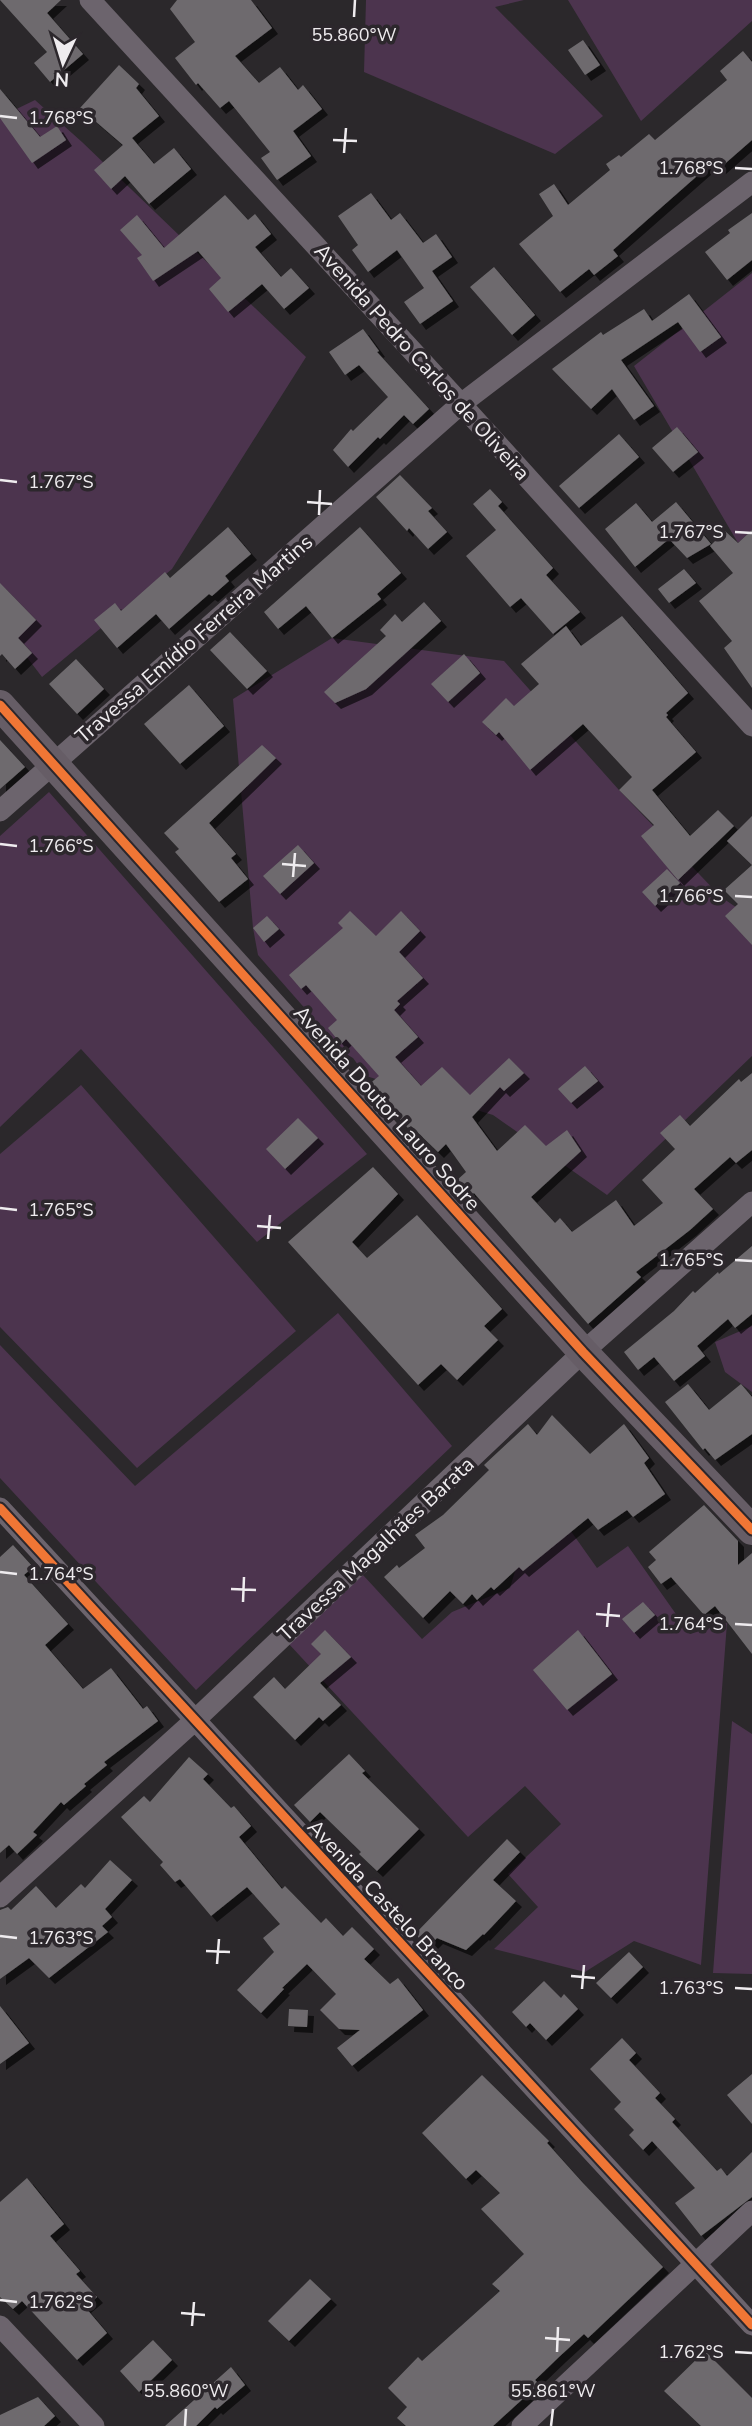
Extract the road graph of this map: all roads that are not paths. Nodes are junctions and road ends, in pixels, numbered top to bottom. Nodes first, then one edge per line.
1 (90, 0) edge
2 (752, 182) edge
3 (461, 404) junction
4 (0, 705) edge
5 (752, 726) edge
6 (52, 763) junction
7 (0, 811) edge
8 (752, 1202) edge
9 (583, 1352) junction
10 (0, 1508) edge
11 (752, 1530) edge
12 (194, 1721) junction
13 (0, 1897) edge
14 (752, 2211) edge
15 (695, 2264) junction
16 (752, 2325) edge
17 (0, 2326) edge
18 (94, 2426) edge
19 (523, 2426) edge

1 - 3 street, Avenida Pedro Carlos de Oliveira
2 - 3 street, Travessa Emídio Ferreira Martins
3 - 5 street, Avenida Pedro Carlos de Oliveira
3 - 6 street, Travessa Emídio Ferreira Martins
4 - 6 street, Avenida Doutor Lauro Sodre
6 - 7 street, Travessa Emídio Ferreira Martins
6 - 9 street, Avenida Doutor Lauro Sodre
8 - 9 street, Travessa Magalhães Barata
9 - 11 street, Avenida Doutor Lauro Sodre
9 - 12 street, Travessa Magalhães Barata
10 - 12 street, Avenida Castelo Branco
12 - 13 street, Travessa Magalhães Barata
12 - 15 street, Avenida Castelo Branco
14 - 15 street
15 - 16 street, Avenida Castelo Branco
15 - 19 street
17 - 18 street

